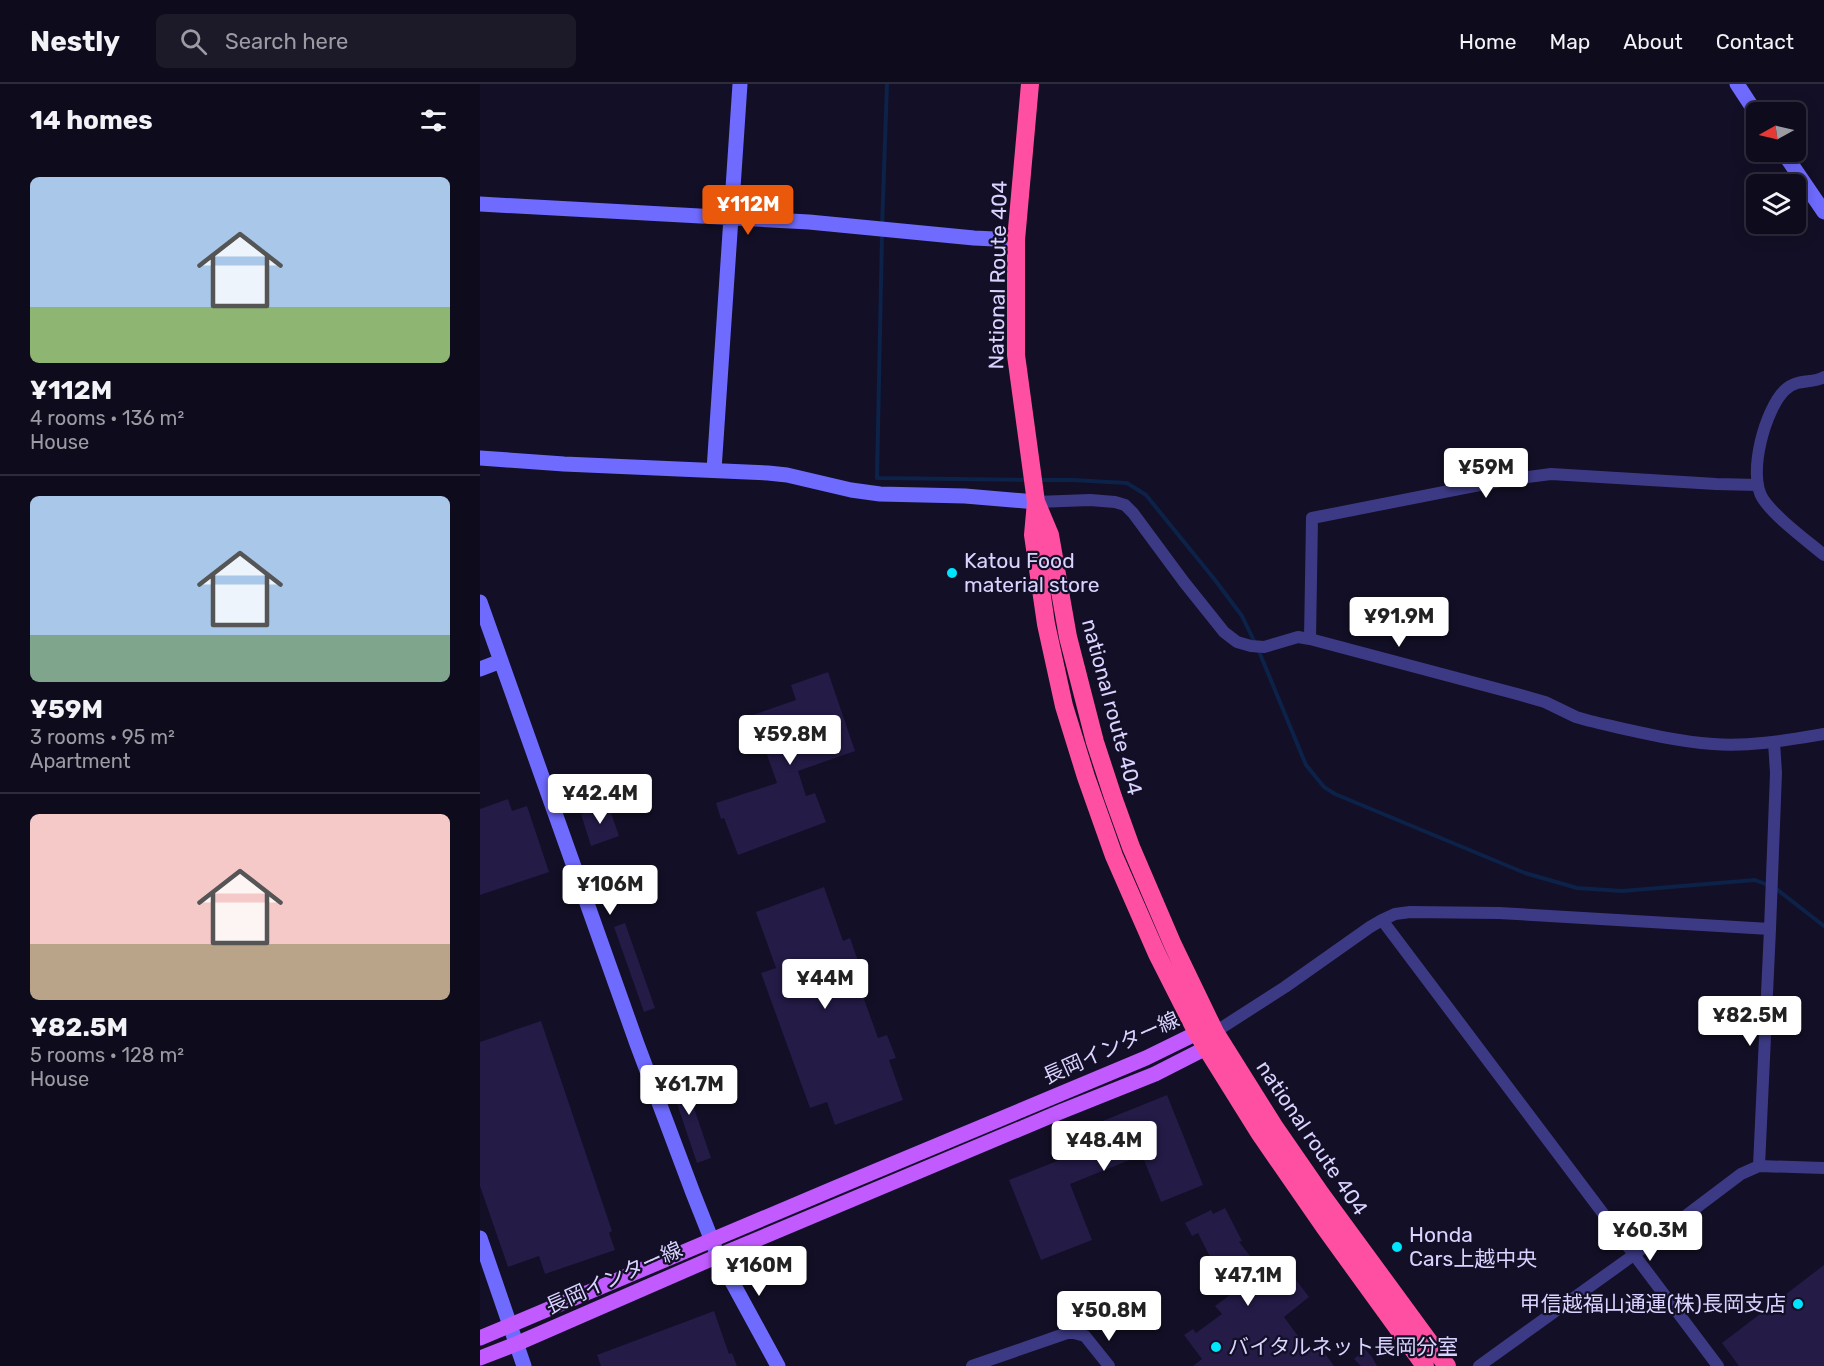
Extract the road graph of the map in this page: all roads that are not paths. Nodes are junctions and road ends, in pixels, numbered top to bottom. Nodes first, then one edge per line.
1 (740, 84) edge
2 (1030, 84) edge
3 (1737, 84) edge
4 (1749, 102) edge
5 (1790, 162) edge
6 (480, 204) edge
7 (1824, 212) edge
8 (730, 219) junction
9 (1016, 240) junction
10 (1824, 376) edge
11 (480, 458) edge
12 (714, 470) junction
13 (1758, 485) junction
14 (1036, 502) junction
15 (1824, 555) edge
16 (480, 602) edge
17 (1310, 639) junction
18 (501, 661) junction
19 (480, 669) edge
20 (1824, 734) edge
21 (1774, 742) junction
22 (1382, 920) junction
23 (1770, 929) junction
24 (1206, 1038) junction
25 (1759, 1166) junction
26 (1824, 1168) edge
27 (480, 1238) edge
28 (712, 1240) junction
29 (1635, 1254) junction
30 (718, 1256) junction
31 (510, 1326) junction
32 (480, 1338) edge
33 (516, 1344) junction
34 (480, 1358) edge
35 (524, 1366) edge
36 (778, 1366) edge
37 (972, 1366) edge
38 (1109, 1366) edge
39 (1425, 1366) edge
40 (1447, 1366) edge
41 (1479, 1366) edge
42 (1718, 1366) edge

1 - 8 street
2 - 9 highway, National Route 404
3 - 4 street
5 - 7 street
6 - 8 street
8 - 9 street
8 - 12 street
9 - 14 highway, National Route 404
10 - 13 street
11 - 12 street
12 - 14 street
13 - 15 street
13 - 17 street
14 - 17 street
14 - 24 highway, national route 404
16 - 18 street
17 - 21 street
18 - 19 street
18 - 28 street
20 - 21 street
21 - 23 street
22 - 23 street
22 - 24 street
22 - 29 street
23 - 25 street
24 - 28 main road, 長岡インター線
24 - 30 main road, 長岡インター線
24 - 39 highway, national route 404
24 - 40 highway, national route 404
25 - 26 street
25 - 29 street
27 - 31 street
28 - 30 street
28 - 31 main road, 長岡インター線
29 - 41 street
29 - 42 street
30 - 33 main road, 長岡インター線
30 - 36 street
31 - 32 main road, 長岡インター線
31 - 33 street
33 - 34 main road, 長岡インター線
33 - 35 street
37 - 38 street

